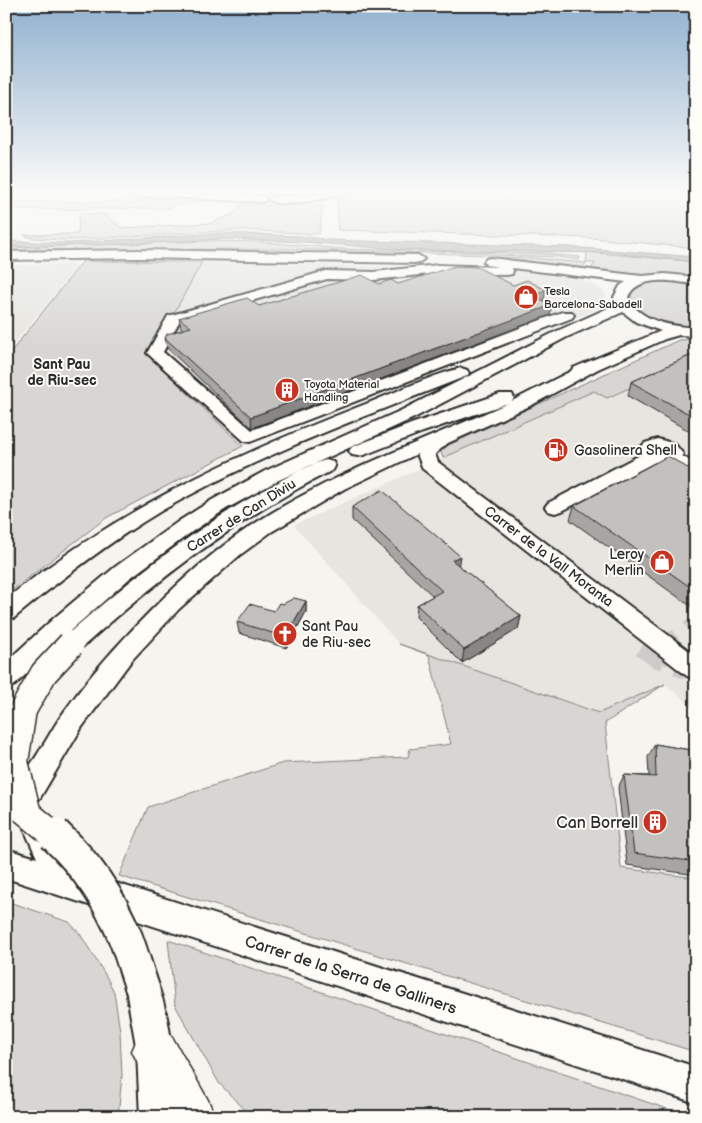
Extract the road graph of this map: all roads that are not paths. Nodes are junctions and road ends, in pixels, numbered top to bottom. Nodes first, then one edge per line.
1 (6, 256) edge
2 (329, 258) junction
3 (285, 261) junction
4 (511, 268) junction
5 (296, 271) dead end
6 (573, 271) junction
7 (322, 276) junction
8 (552, 278) dead end
9 (644, 280) junction
10 (696, 281) edge
11 (623, 299) junction
12 (567, 315) dead end
13 (687, 331) edge
14 (563, 333) junction
15 (591, 367) junction
16 (385, 385) junction
17 (402, 397) junction
18 (442, 439) junction
19 (696, 472) edge
20 (555, 507) dead end
21 (492, 513) junction
22 (6, 612) edge
23 (61, 639) junction
24 (644, 644) tunnel mouth
25 (694, 664) edge
26 (6, 678) edge
27 (17, 801) edge
28 (6, 863) edge
29 (65, 882) junction
30 (155, 1051) junction
31 (696, 1085) edge
32 (159, 1117) edge
33 (191, 1117) edge

1 - 3 street
2 - 3 street
2 - 4 street
2 - 7 street
3 - 5 street
3 - 7 street
4 - 6 street
4 - 7 street
4 - 8 street
6 - 9 street
6 - 11 street
7 - 16 street
9 - 10 street
9 - 11 street, Carrer de Can Diviu
11 - 13 street
11 - 14 street, Carrer de Can Diviu
12 - 16 street
13 - 15 street, Carrer de Can Diviu
14 - 17 street, Carrer de Can Diviu
14 - 23 street, Carrer de Can Diviu
15 - 18 street, Carrer de Can Diviu
15 - 23 street, Carrer de Can Diviu
16 - 17 street
17 - 22 street, Carrer de Can Diviu
18 - 21 street, Carrer de la Vall Moranta
18 - 27 street, Carrer de Can Diviu
19 - 20 street
21 - 24 street
21 - 25 street, Carrer de la Vall Moranta
23 - 26 street, Carrer de Can Diviu
23 - 27 street, Carrer de Can Diviu, bridge
27 - 29 street, Carrer de Can Diviu
27 - 30 street, bridge
28 - 29 street, Carrer de la Serra de Galliners
29 - 31 street, Carrer de la Serra de Galliners
30 - 32 street
30 - 33 highway

